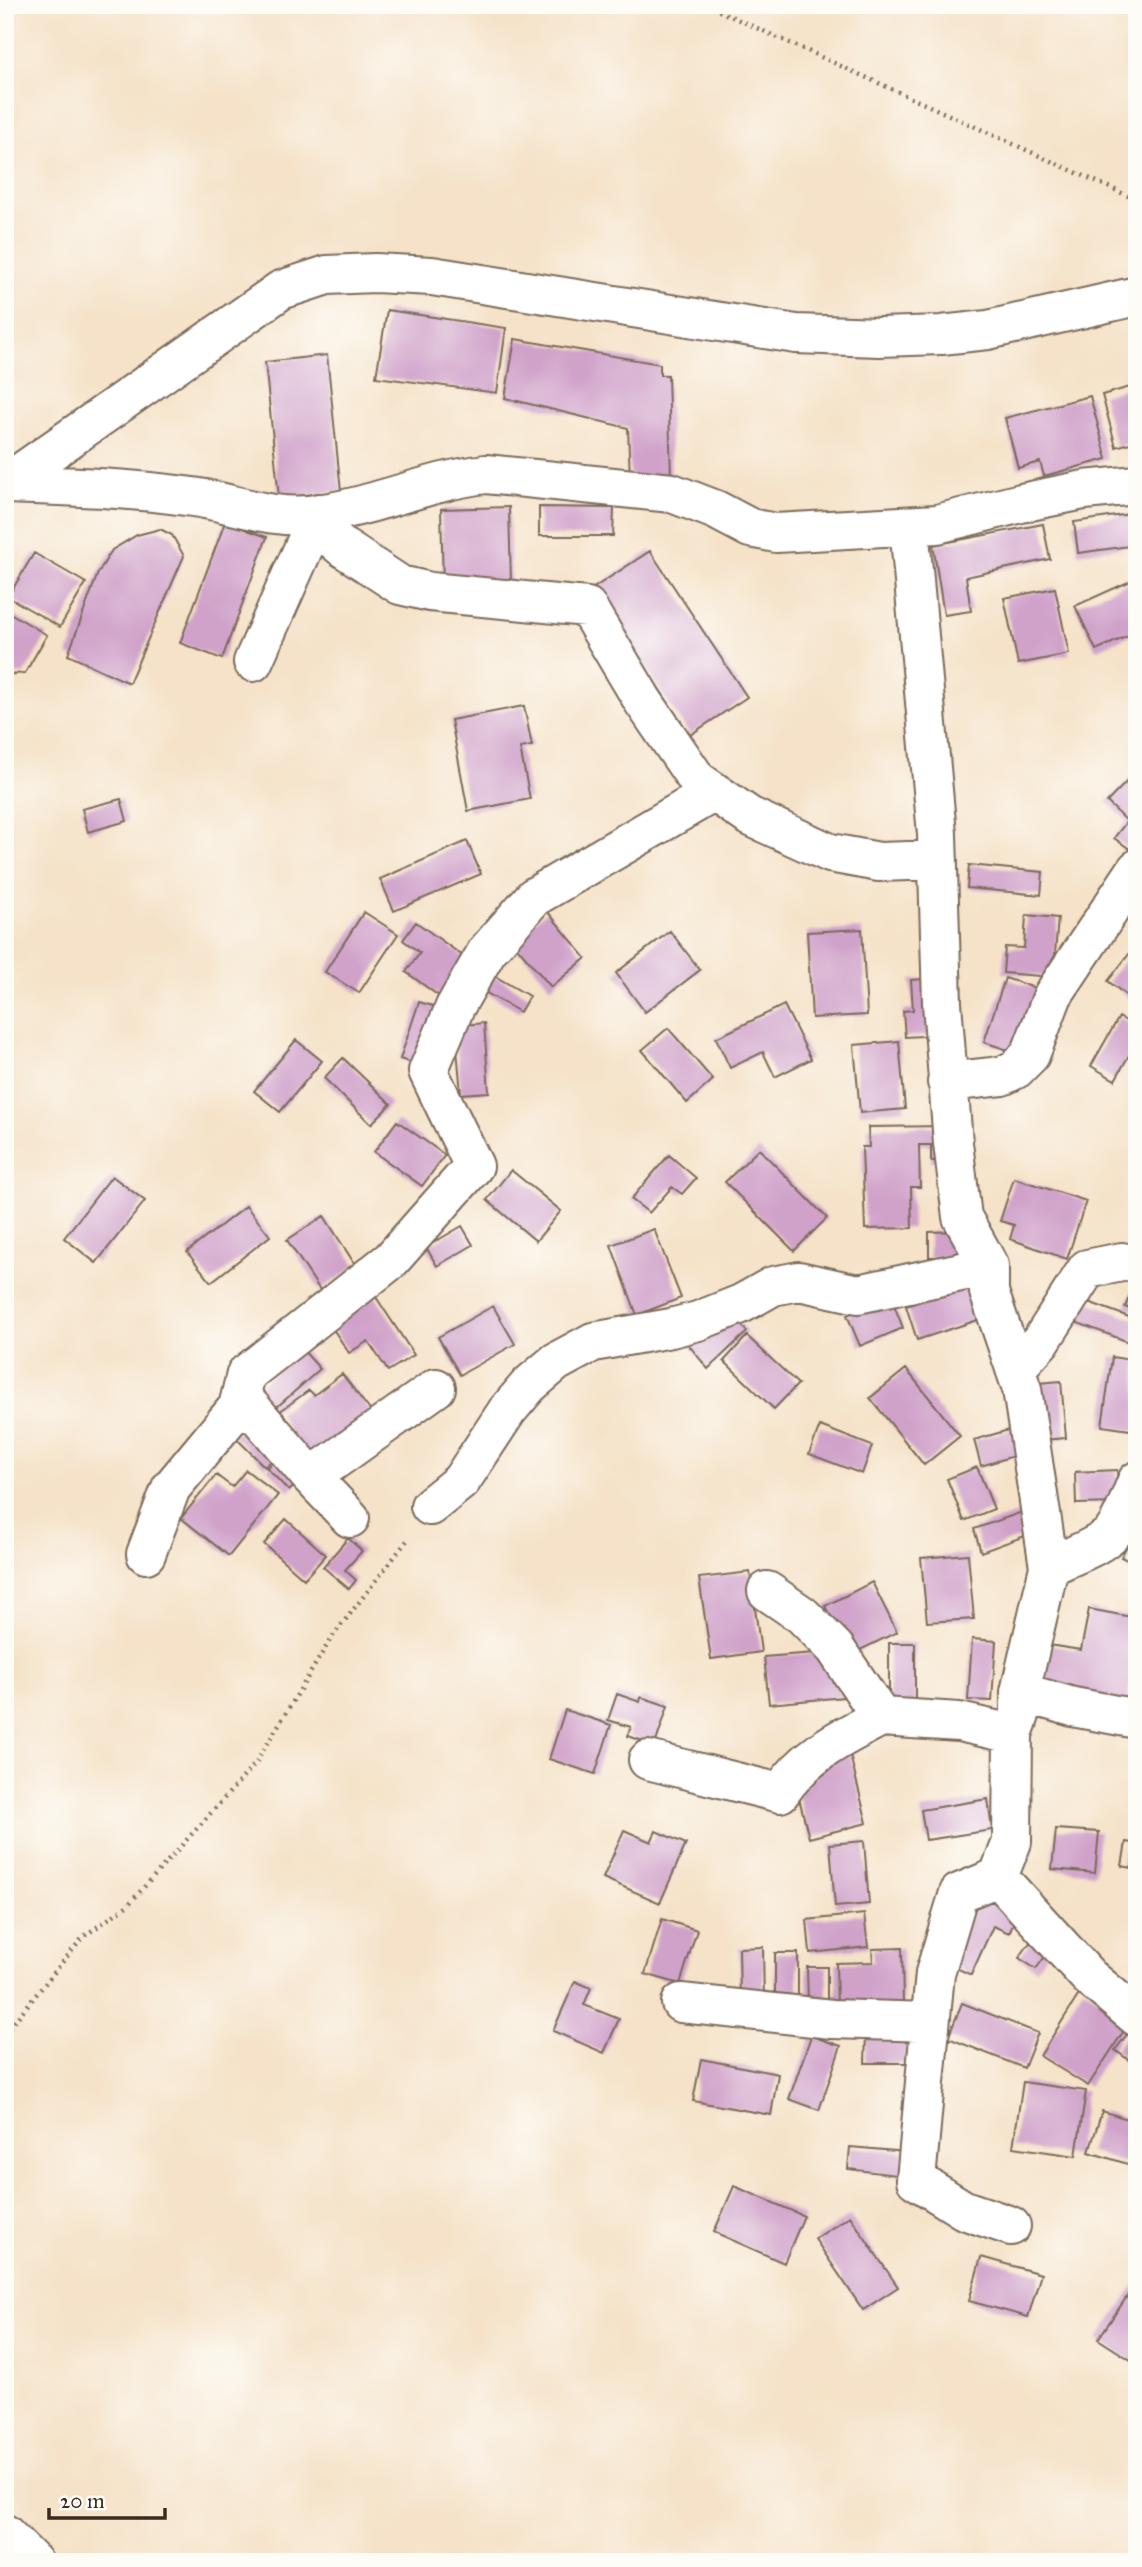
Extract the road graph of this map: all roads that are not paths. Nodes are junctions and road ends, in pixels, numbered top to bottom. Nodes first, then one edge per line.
1 (1137, 296) edge
2 (5, 484) edge
3 (1137, 485) edge
4 (319, 513) junction
5 (909, 526) junction
6 (253, 662) dead end
7 (714, 792) junction
8 (938, 860) junction
9 (1137, 869) edge
10 (947, 1082) junction
11 (1122, 1262) dead end
12 (989, 1266) junction
13 (1015, 1369) junction
14 (436, 1388) dead end
15 (241, 1396) junction
16 (311, 1477) junction
17 (1137, 1481) edge
18 (430, 1506) road end
19 (350, 1518) dead end
20 (146, 1554) dead end
21 (1049, 1567) junction
22 (767, 1591) dead end
23 (1020, 1692) junction
24 (881, 1717) junction
25 (1137, 1719) edge
26 (1013, 1734) junction
27 (648, 1760) dead end
28 (998, 1877) junction
29 (681, 2003) dead end
30 (1137, 2017) edge
31 (929, 2022) junction
32 (1011, 2226) dead end
33 (5, 2534) edge
34 (33, 2562) edge

1 - 2 street
2 - 4 street
3 - 5 street
4 - 5 street
4 - 6 street
4 - 7 street
5 - 8 street
7 - 8 street
7 - 15 street
8 - 10 street
9 - 10 street
10 - 12 street
11 - 13 street
12 - 13 street
12 - 18 street
13 - 21 street
14 - 16 street
15 - 16 street
15 - 20 street
16 - 19 street
17 - 21 street
21 - 23 street
22 - 24 street
23 - 25 street
23 - 26 street
24 - 26 street
24 - 27 street
26 - 28 street
28 - 30 street
28 - 31 street
29 - 31 street
31 - 32 street
33 - 34 street

